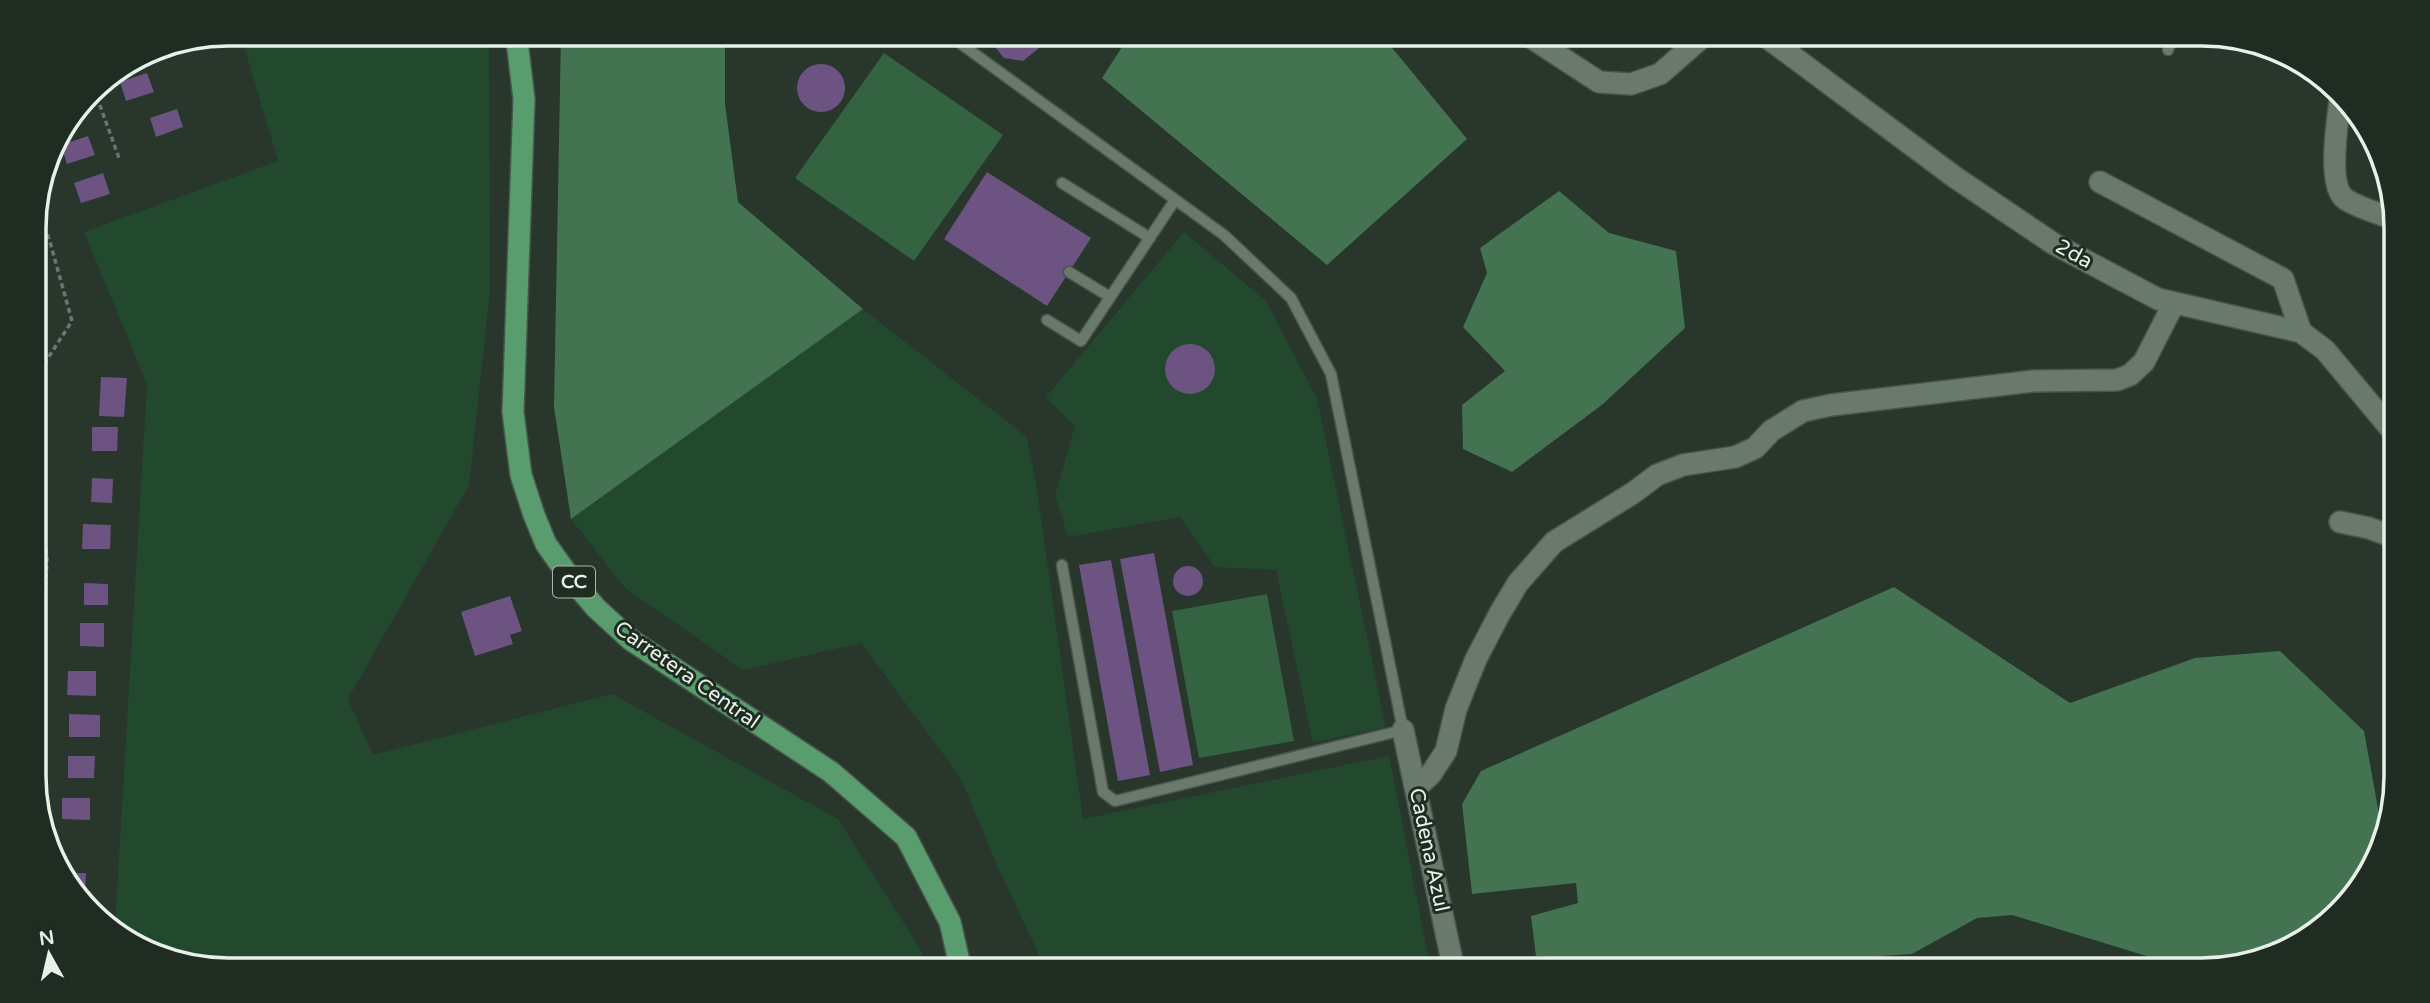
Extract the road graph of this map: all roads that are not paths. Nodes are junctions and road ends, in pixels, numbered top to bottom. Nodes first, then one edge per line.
1 (518, 46) edge
2 (964, 46) edge
3 (1544, 46) edge
4 (1692, 46) edge
5 (1778, 46) edge
6 (2169, 46) edge
7 (2168, 50) dead end
8 (2340, 109) edge
9 (1062, 183) dead end
10 (2100, 183) dead end
11 (1175, 200) junction
12 (2383, 215) edge
13 (1150, 238) junction
14 (1069, 272) dead end
15 (1110, 297) junction
16 (2174, 303) junction
17 (1048, 320) dead end
18 (2301, 332) junction
19 (2384, 421) edge
20 (2340, 522) dead end
21 (2384, 534) edge
22 (1062, 565) dead end
23 (1403, 730) junction
24 (1416, 788) junction
25 (1451, 957) edge
26 (958, 958) edge

1 - 26 main road, Carretera Central / CC
2 - 11 lane
3 - 4 street
5 - 16 street, 2da
6 - 7 lane
8 - 12 street
9 - 13 lane
10 - 18 street
11 - 13 lane
11 - 23 lane
13 - 15 lane
14 - 15 lane
15 - 17 lane
16 - 18 street, 2da
16 - 24 street
18 - 19 street, 2da
20 - 21 street
22 - 23 lane
23 - 24 street, Cadena Azul
24 - 25 street, Cadena Azul

